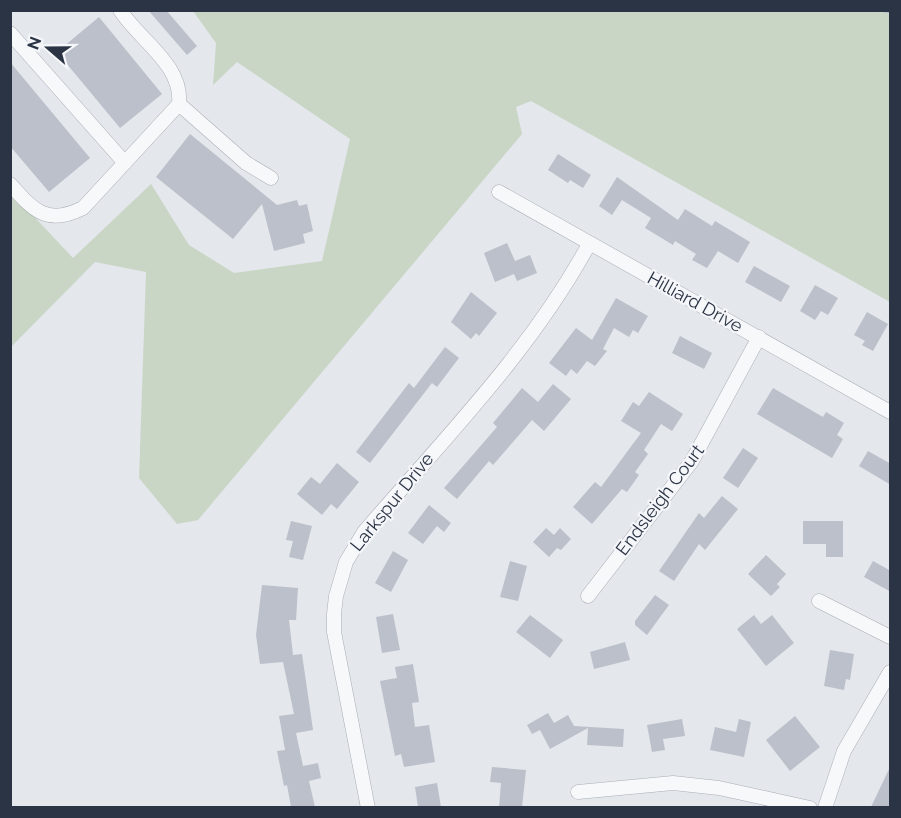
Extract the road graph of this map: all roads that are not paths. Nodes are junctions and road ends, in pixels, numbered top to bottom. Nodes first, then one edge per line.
1 (120, 10) edge
2 (10, 33) edge
3 (179, 104) junction
4 (125, 163) junction
5 (271, 178) dead end
6 (10, 184) edge
7 (499, 192) dead end
8 (589, 244) junction
9 (759, 337) junction
10 (891, 412) edge
11 (588, 596) dead end
12 (819, 602) dead end
13 (891, 638) edge
14 (891, 672) edge
15 (578, 792) dead end
16 (368, 807) edge
17 (810, 807) edge
18 (825, 807) edge

1 - 3 street
2 - 4 street
3 - 4 street
3 - 5 street
4 - 6 street
7 - 8 street, Hilliard Drive
8 - 9 street, Hilliard Drive
8 - 16 street, Larkspur Drive
9 - 10 street, Hilliard Drive
9 - 11 street, Endsleigh Court
12 - 13 street
14 - 18 street
15 - 17 street

